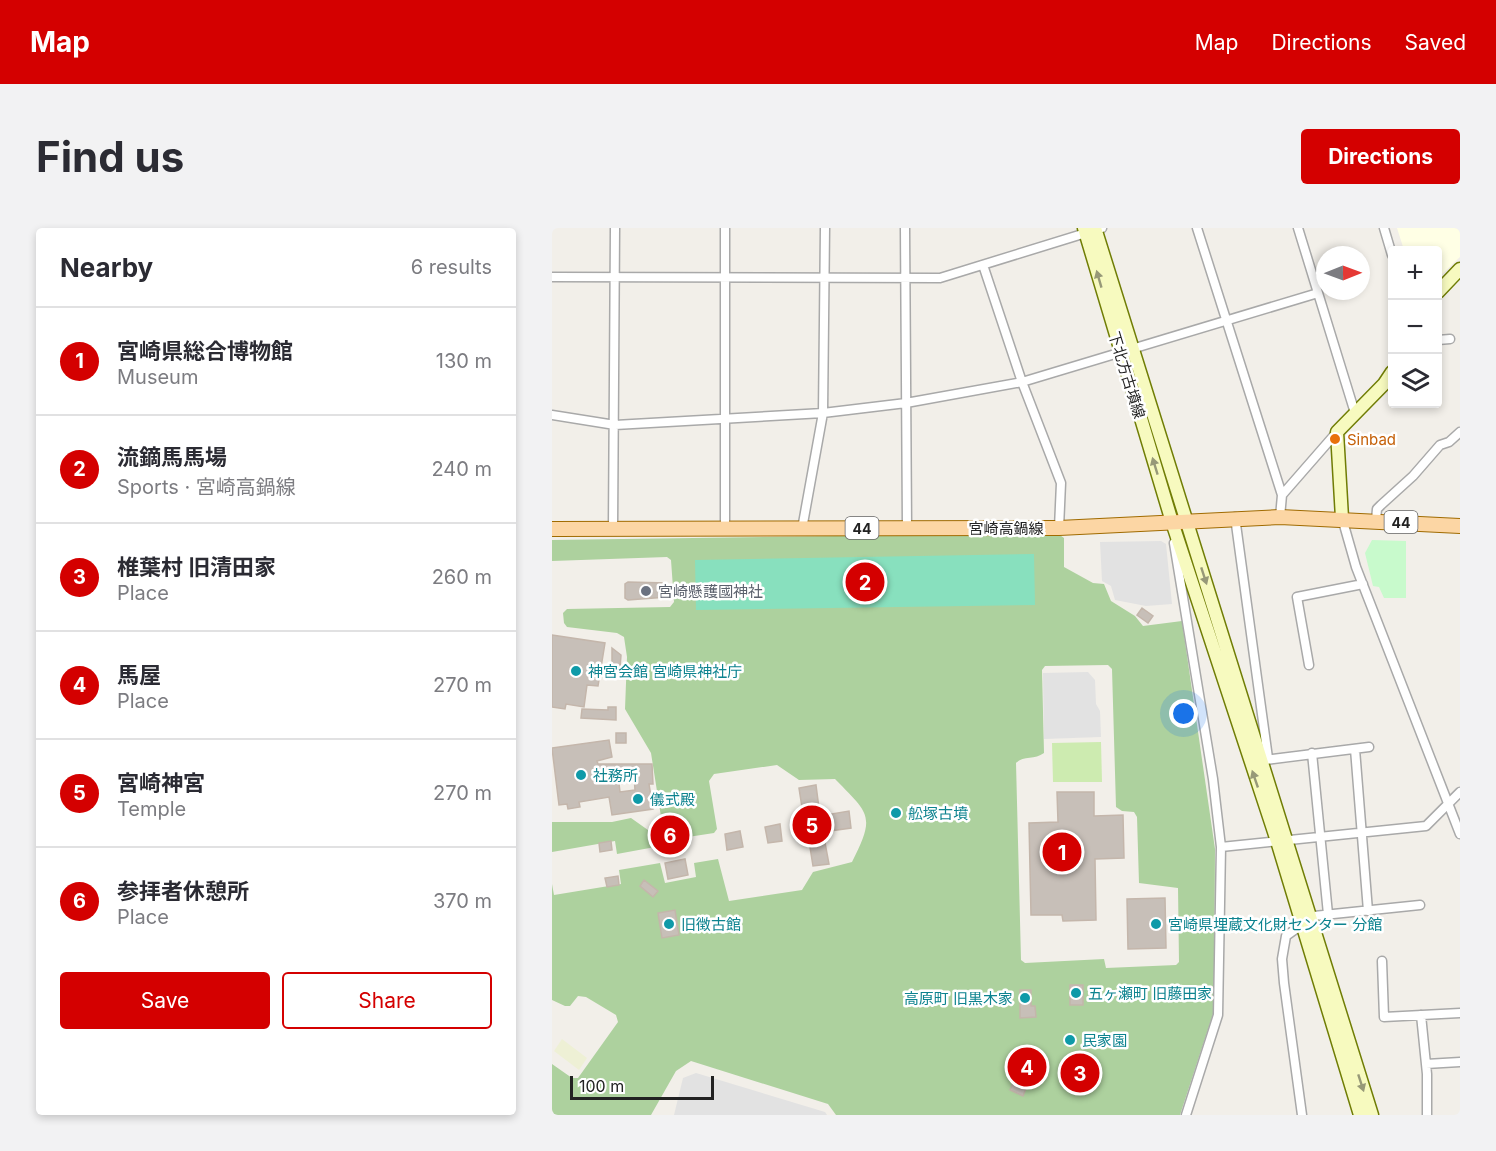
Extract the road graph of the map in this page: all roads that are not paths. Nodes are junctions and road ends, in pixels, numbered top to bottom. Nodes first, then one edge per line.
1 (615, 228) edge
2 (725, 228) edge
3 (825, 228) edge
4 (905, 228) edge
5 (1197, 228) edge
6 (1298, 228) edge
7 (1384, 228) edge
8 (1092, 230) edge
9 (1389, 246) edge
10 (983, 265) junction
11 (1460, 269) edge
12 (552, 277) edge
13 (615, 277) junction
14 (725, 277) junction
15 (825, 278) junction
16 (905, 278) junction
17 (1316, 286) edge
18 (1442, 287) edge
19 (1316, 294) edge
20 (1320, 300) edge
21 (1226, 321) junction
22 (1450, 339) dead end
23 (1442, 340) edge
24 (1126, 351) junction
25 (1022, 382) junction
26 (1388, 385) edge
27 (906, 403) junction
28 (1355, 413) junction
29 (823, 414) junction
30 (552, 415) edge
31 (726, 418) junction
32 (615, 425) junction
33 (1337, 432) junction
34 (1460, 432) edge
35 (1425, 475) dead end
36 (1413, 476) junction
37 (1282, 495) junction
38 (1235, 517) junction
39 (1280, 517) junction
40 (1342, 518) junction
41 (1376, 520) junction
42 (1179, 521) junction
43 (1460, 526) edge
44 (907, 528) junction
45 (1059, 528) junction
46 (552, 529) edge
47 (613, 529) junction
48 (725, 529) junction
49 (802, 529) junction
50 (1363, 584) junction
51 (1309, 665) dead end
52 (1368, 747) dead end
53 (1355, 749) junction
54 (1312, 753) junction
55 (1265, 760) junction
56 (1460, 792) edge
57 (1449, 804) junction
58 (1362, 833) junction
59 (1460, 834) edge
60 (1320, 837) junction
61 (1281, 841) junction
62 (1221, 847) junction
63 (1420, 905) dead end
64 (1368, 911) junction
65 (1328, 914) junction
66 (1305, 923) junction
67 (1382, 961) dead end
68 (1460, 1013) edge
69 (1421, 1015) junction
70 (1460, 1062) edge
71 (1426, 1064) junction
72 (1186, 1115) edge
73 (1302, 1115) edge
74 (1360, 1115) edge
75 (1372, 1115) edge
76 (1427, 1115) edge

1 - 13 street
2 - 14 street
3 - 15 street
4 - 16 street
5 - 21 street
6 - 17 street
7 - 9 street
8 - 10 street
8 - 24 street, 下北方古墳線
10 - 16 street
10 - 25 street
11 - 18 street
12 - 13 street
13 - 14 street
13 - 32 street
14 - 15 street
14 - 31 street
15 - 16 street
15 - 29 street
16 - 27 street
19 - 21 street
20 - 28 street
21 - 24 street
21 - 37 street
22 - 23 street
24 - 25 street
24 - 42 street, 下北方古墳線
25 - 27 street
25 - 45 street
26 - 28 street
27 - 29 street
27 - 44 street
28 - 33 street
29 - 31 street
29 - 49 street
30 - 32 street
31 - 32 street
31 - 48 street
32 - 47 street
33 - 37 street
33 - 40 street
34 - 36 street
35 - 36 street
36 - 41 street
37 - 39 street
38 - 39 main road, 宮崎高鍋線 / 44
38 - 42 main road, 宮崎高鍋線 / 44
38 - 55 street
39 - 40 main road, 宮崎高鍋線 / 44
40 - 41 main road, 宮崎高鍋線 / 44
40 - 50 street
41 - 43 main road, 宮崎高鍋線 / 44
42 - 45 main road, 宮崎高鍋線 / 44
42 -> 55 street
61 -> 42 street
42 - 62 street
44 - 45 main road, 宮崎高鍋線 / 44
44 - 49 main road, 宮崎高鍋線 / 44
46 - 47 main road, 宮崎高鍋線 / 44
47 - 48 main road, 宮崎高鍋線 / 44
48 - 49 main road, 宮崎高鍋線 / 44
50 - 51 street
50 - 57 street
52 - 53 street
53 - 54 street
53 - 58 street
54 - 55 street
54 - 60 street
55 - 61 street
56 - 57 street
57 - 58 street
57 - 59 street
58 - 60 street
58 - 64 street
60 - 61 street
60 - 65 street
61 - 62 street
61 - 66 street
62 - 72 street
63 - 64 street
64 - 65 street
65 - 66 street
66 - 73 street
66 - 74 street
66 -> 75 street
67 - 69 street
68 - 69 street
69 - 71 street
70 - 71 street
71 - 76 street

